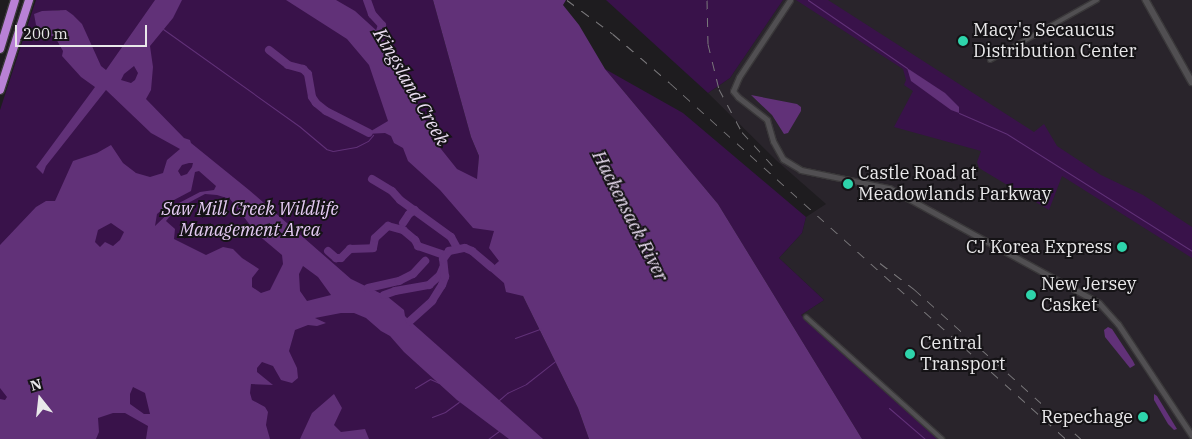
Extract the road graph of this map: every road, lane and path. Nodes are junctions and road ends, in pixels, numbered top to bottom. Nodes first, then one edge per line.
1 (16, 0) edge
2 (29, 0) edge
3 (790, 0) edge
4 (1097, 0) edge
5 (1146, 0) edge
6 (0, 49) edge
7 (990, 60) dead end
8 (1192, 82) edge
9 (0, 90) edge
10 (806, 317) dead end
11 (1192, 436) edge
12 (942, 439) edge

1 - 6 highway
2 - 9 highway
3 - 11 street
4 - 7 street
5 - 8 main road
10 - 12 street

